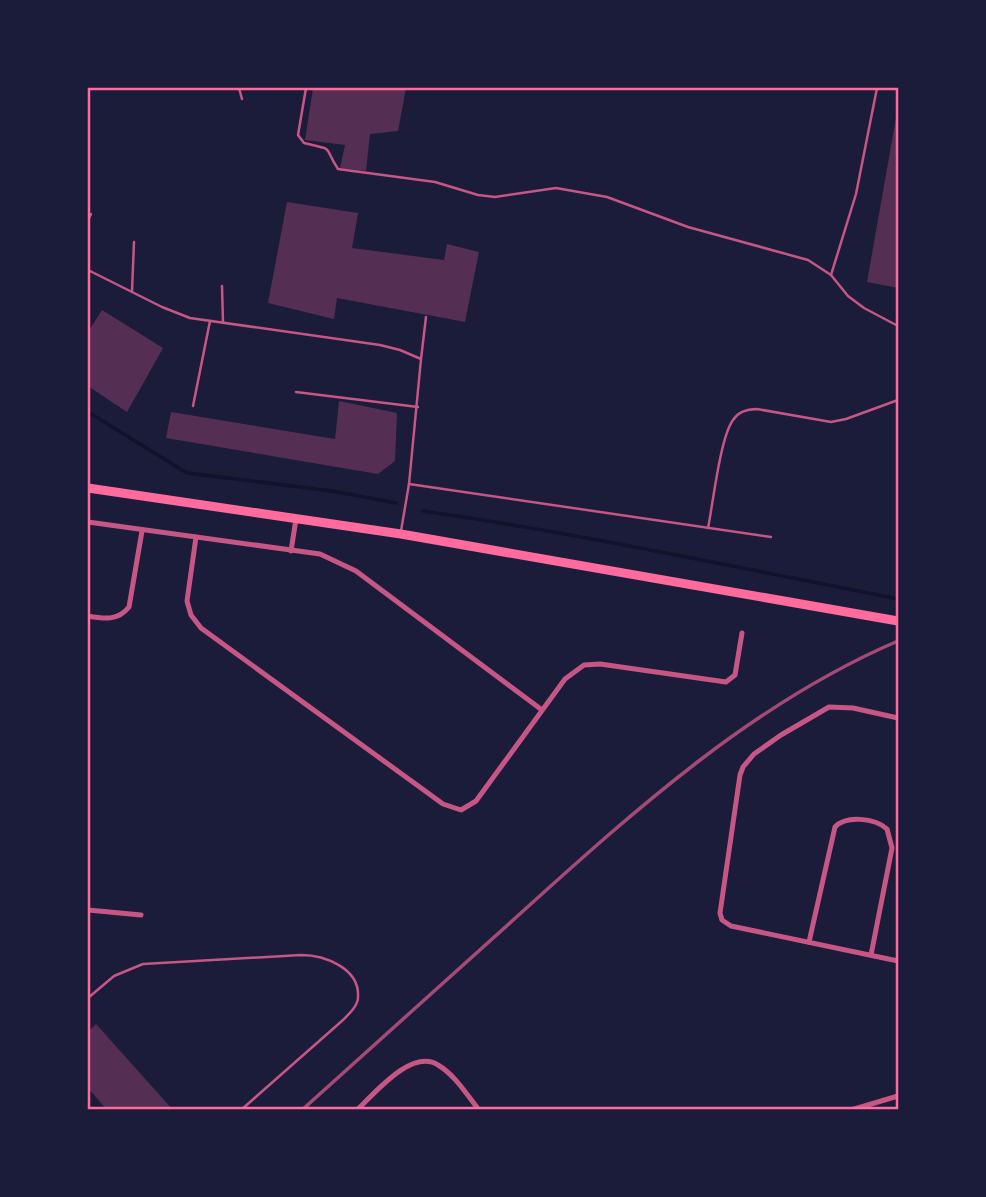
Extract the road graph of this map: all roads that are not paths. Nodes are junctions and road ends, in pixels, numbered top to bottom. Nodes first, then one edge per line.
1 (239, 88) edge
2 (306, 88) edge
3 (877, 88) edge
4 (242, 99) dead end
5 (91, 214) dead end
6 (88, 220) edge
7 (134, 242) dead end
8 (88, 270) edge
9 (831, 275) junction
10 (222, 286) dead end
11 (132, 291) junction
12 (426, 317) dead end
13 (210, 321) junction
14 (223, 323) junction
15 (898, 326) edge
16 (421, 359) junction
17 (296, 392) dead end
18 (898, 400) edge
19 (193, 406) dead end
20 (418, 407) junction
21 (410, 484) junction
22 (88, 488) edge
23 (296, 519) junction
24 (88, 522) edge
25 (708, 528) junction
26 (142, 531) junction
27 (401, 534) junction
28 (196, 537) junction
29 (771, 537) dead end
30 (291, 551) junction
31 (88, 617) edge
32 (898, 621) edge
33 (742, 633) dead end
34 (542, 710) junction
35 (898, 718) edge
36 (88, 910) edge
37 (141, 915) dead end
38 (809, 943) junction
39 (871, 955) junction
40 (898, 961) edge
41 (88, 998) edge
42 (898, 1096) edge
43 (241, 1110) edge
44 (357, 1110) edge
45 (480, 1110) edge
46 (850, 1110) edge

1 - 4 lane
2 - 9 lane
3 - 9 lane
5 - 6 lane
7 - 11 lane
8 - 11 lane
9 - 15 lane
10 - 14 lane
11 - 13 lane
12 - 16 lane
13 - 14 lane
13 - 19 lane
14 - 16 lane
16 - 20 lane
17 - 20 lane
18 - 25 lane
20 - 21 lane
21 - 25 lane
21 - 27 lane
22 - 23 highway
23 - 27 highway
23 - 30 street
24 - 26 street
25 - 29 lane
26 - 28 street
26 - 31 street
27 - 32 highway
28 - 30 street
28 - 34 street
30 - 34 street
33 - 34 street
35 - 38 street
36 - 37 street
38 - 39 street
38 - 39 street
39 - 40 street
41 - 43 lane
42 - 46 street
44 - 45 street

